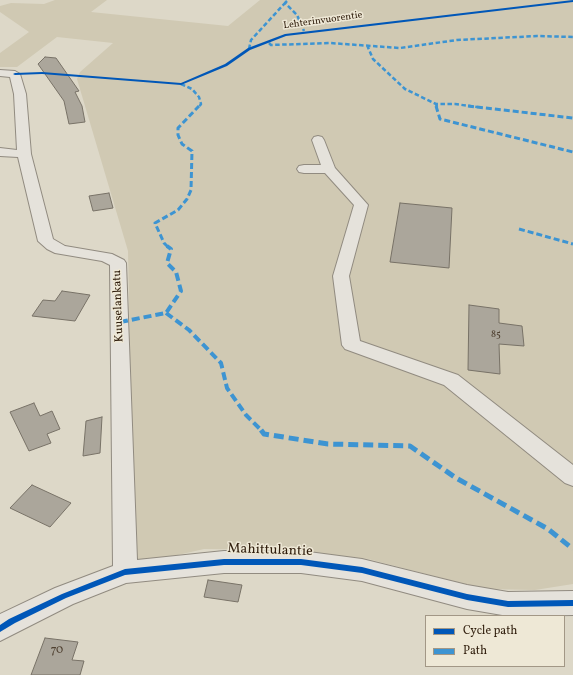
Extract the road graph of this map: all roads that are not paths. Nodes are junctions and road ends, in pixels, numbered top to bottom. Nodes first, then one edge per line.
1 (0, 73) edge
2 (318, 140) dead end
3 (0, 152) edge
4 (24, 154) junction
5 (304, 169) dead end
6 (329, 169) junction
7 (573, 477) edge
8 (126, 572) junction
9 (573, 603) edge
10 (0, 629) edge

1 - 4 street, Kuuselankatu
2 - 6 street
3 - 4 street
4 - 8 street, Kuuselankatu
5 - 6 street
6 - 7 street
8 - 9 street, Mahittulantie
8 - 10 street, Mahittulantie

